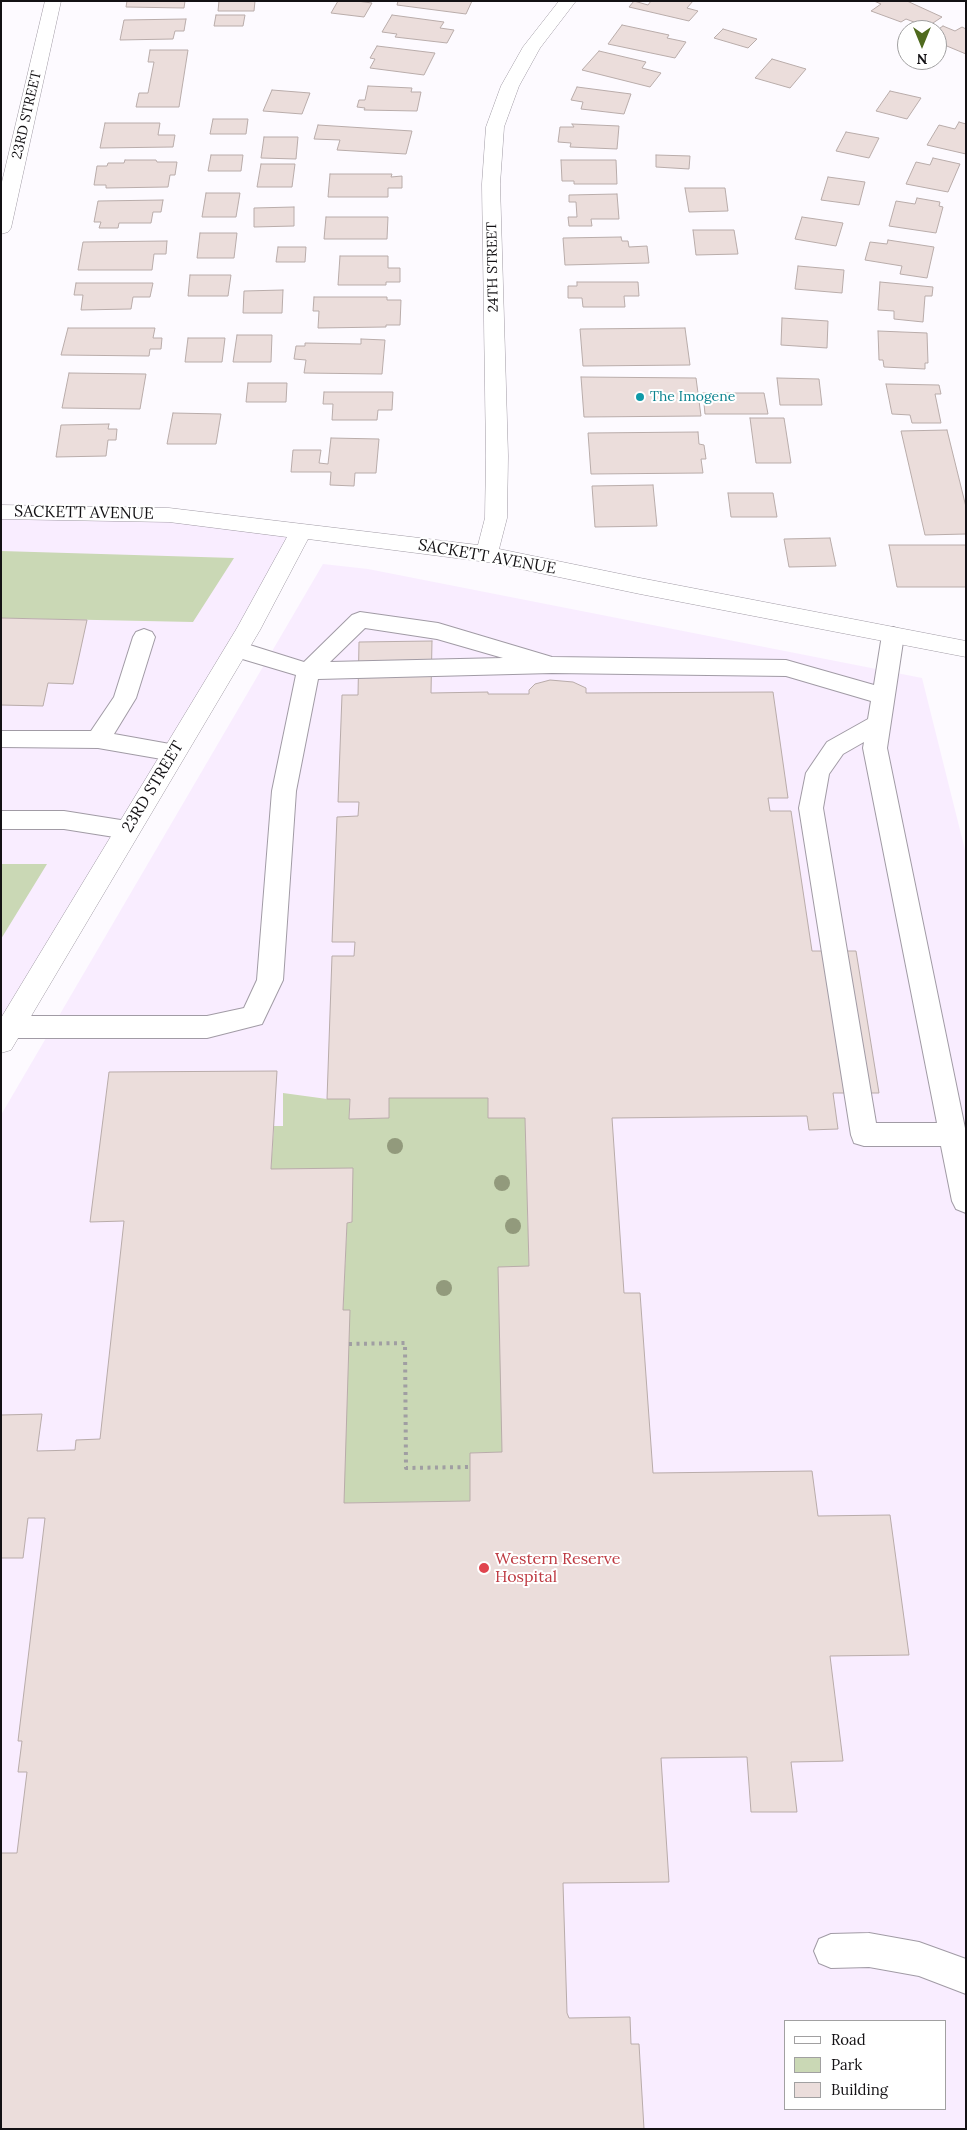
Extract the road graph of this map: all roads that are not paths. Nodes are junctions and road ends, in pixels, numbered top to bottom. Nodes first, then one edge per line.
1 (53, 1) edge
2 (568, 1) edge
3 (1, 228) edge
4 (1, 512) edge
5 (302, 530) junction
6 (487, 554) junction
7 (893, 635) junction
8 (144, 637) dead end
9 (237, 648) junction
10 (966, 649) edge
11 (552, 664) junction
12 (308, 671) junction
13 (883, 696) junction
14 (879, 723) junction
15 (1, 739) edge
16 (98, 740) junction
17 (173, 752) junction
18 (1, 820) edge
19 (127, 830) junction
20 (6, 1035) edge
21 (953, 1134) junction
22 (966, 1201) edge
23 (831, 1951) dead end
24 (966, 1977) edge

1 - 3 street, 23RD STREET
2 - 6 street, 24TH STREET
4 - 5 street, SACKETT AVENUE
5 - 6 street, SACKETT AVENUE
5 - 9 street, 23RD STREET
6 - 7 street, SACKETT AVENUE
7 - 10 street, SACKETT AVENUE
7 - 13 lane
8 - 16 lane
9 - 12 lane
9 - 17 street, 23RD STREET
11 - 12 lane
11 - 12 lane
11 - 13 lane
12 - 20 lane
13 - 14 lane
14 - 21 lane
14 - 21 lane
15 - 16 lane
16 - 17 lane
17 - 19 street, 23RD STREET
18 - 19 lane
19 - 20 street, 23RD STREET
21 - 22 lane
23 - 24 lane

